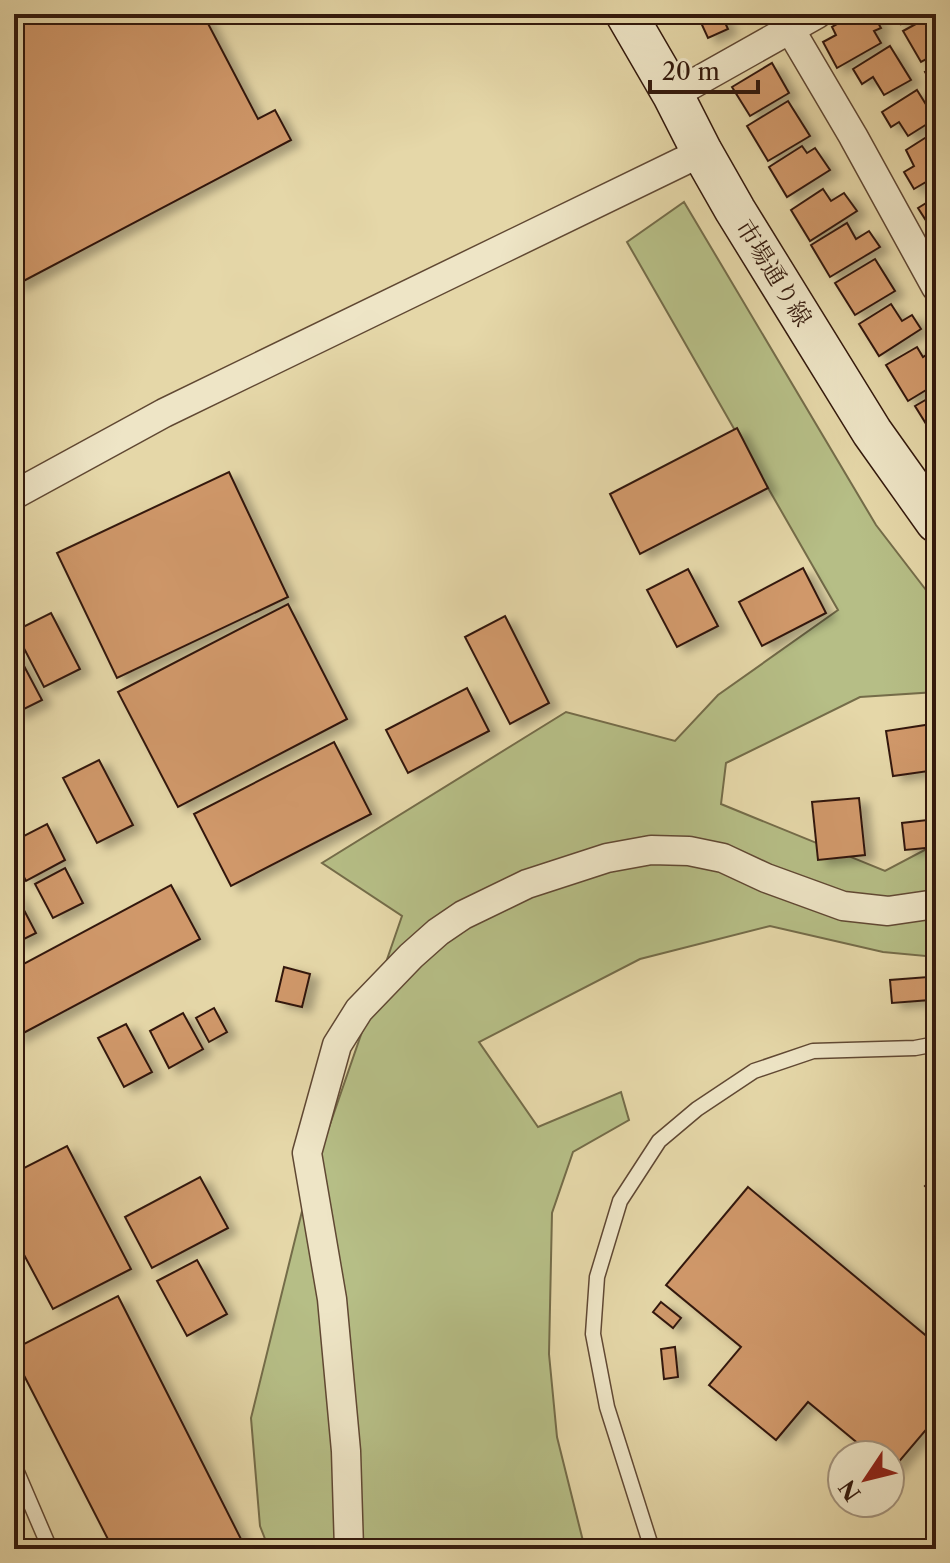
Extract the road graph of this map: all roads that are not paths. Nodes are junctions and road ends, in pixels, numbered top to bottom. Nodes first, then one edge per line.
1 (626, 14) edge
2 (817, 14) edge
3 (790, 29) junction
4 (673, 95) junction
5 (702, 152) junction
6 (936, 287) edge
7 (14, 495) edge
8 (936, 522) edge
9 (936, 904) edge
10 (936, 1044) edge
11 (14, 1465) edge
12 (50, 1549) edge
13 (349, 1549) edge
14 (652, 1549) edge

1 - 4 street, 市場通り線
2 - 3 street
3 - 4 street
3 - 6 street
4 - 5 street, 市場通り線
5 - 7 street
5 - 8 street, 市場通り線
9 - 13 street
10 - 14 lane
11 - 12 lane

